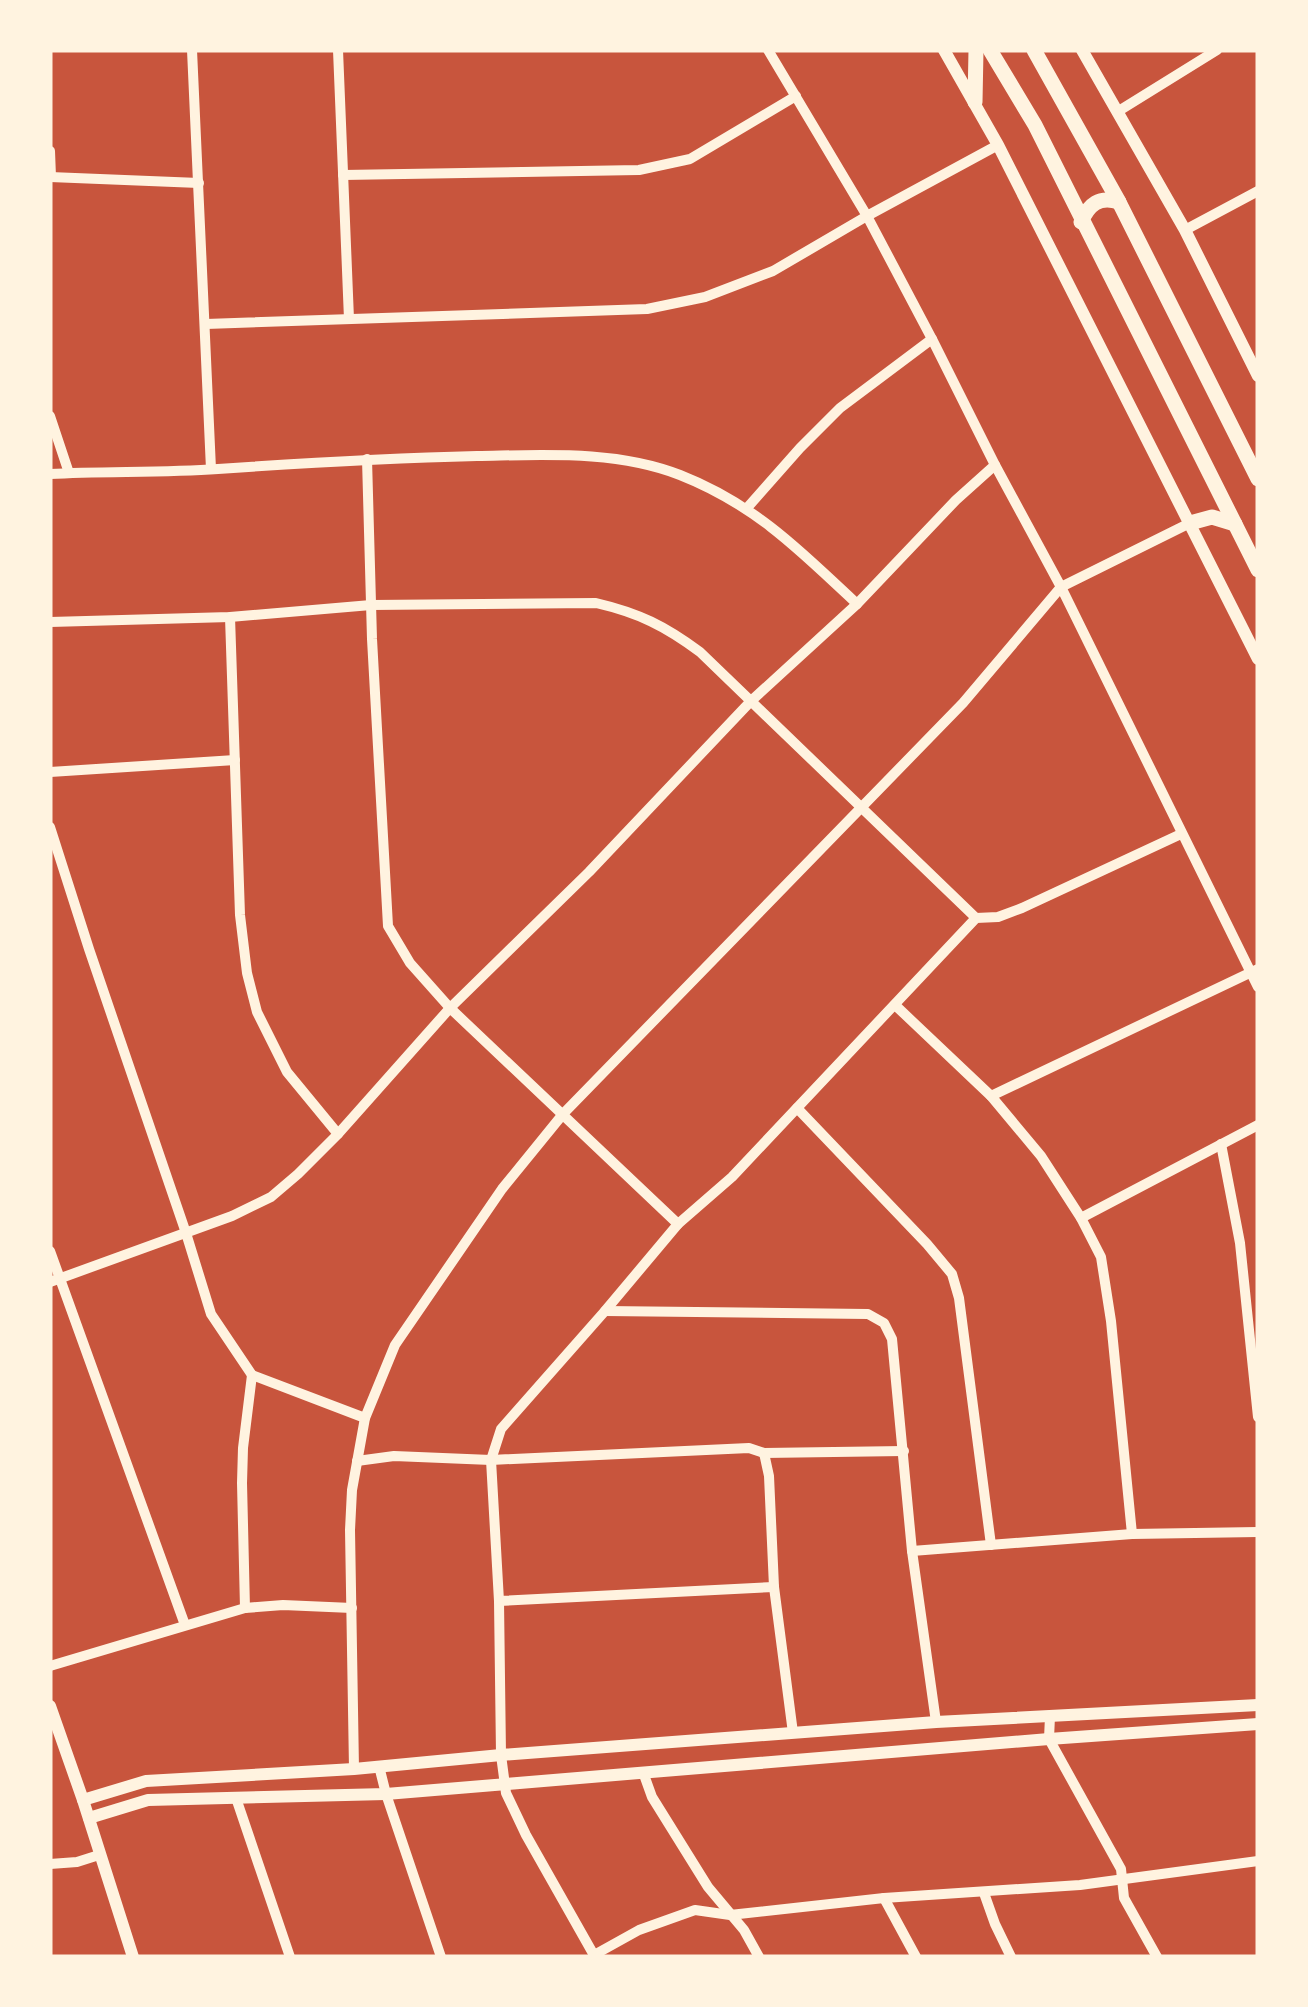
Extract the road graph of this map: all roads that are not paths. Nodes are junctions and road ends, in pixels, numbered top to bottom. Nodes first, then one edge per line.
1 (192, 50) edge
2 (338, 50) edge
3 (768, 50) edge
4 (944, 50) edge
5 (976, 50) edge
6 (990, 50) edge
7 (1034, 50) edge
8 (1082, 50) edge
9 (1217, 50) edge
10 (796, 96) junction
11 (975, 102) junction
12 (1116, 112) junction
13 (998, 146) junction
14 (50, 152) edge
15 (343, 176) junction
16 (51, 177) edge
17 (199, 183) junction
18 (1258, 191) edge
19 (1119, 202) junction
20 (867, 216) junction
21 (1082, 222) junction
22 (1185, 230) junction
23 (349, 319) junction
24 (206, 324) junction
25 (932, 339) junction
26 (1258, 376) edge
27 (50, 416) edge
28 (367, 459) junction
29 (994, 465) junction
30 (211, 470) junction
31 (69, 472) junction
32 (50, 474) edge
33 (1258, 479) edge
34 (746, 508) junction
35 (1190, 523) junction
36 (1235, 524) junction
37 (1258, 570) edge
38 (1061, 587) junction
39 (857, 604) junction
40 (372, 605) junction
41 (230, 617) junction
42 (50, 622) edge
43 (1258, 659) edge
44 (751, 701) junction
45 (235, 760) junction
46 (50, 772) edge
47 (861, 808) junction
48 (50, 826) edge
49 (1181, 834) junction
50 (976, 918) junction
51 (1254, 971) edge
52 (1258, 987) edge
53 (895, 1005) junction
54 (450, 1008) junction
55 (992, 1096) junction
56 (797, 1108) junction
57 (564, 1114) junction
58 (1258, 1125) edge
59 (338, 1134) junction
60 (1221, 1144) junction
61 (1081, 1218) junction
62 (678, 1224) junction
63 (186, 1233) junction
64 (50, 1251) edge
65 (55, 1280) edge
66 (605, 1311) junction
67 (252, 1375) junction
68 (1258, 1417) edge
69 (365, 1418) junction
70 (904, 1451) junction
71 (764, 1453) junction
72 (491, 1460) junction
73 (357, 1461) junction
74 (1258, 1532) edge
75 (1132, 1534) junction
76 (990, 1545) junction
77 (912, 1551) junction
78 (774, 1587) junction
79 (499, 1601) junction
80 (246, 1608) junction
81 (352, 1608) junction
82 (185, 1625) junction
83 (50, 1666) edge
84 (1258, 1705) edge
85 (50, 1706) edge
86 (1050, 1716) junction
87 (52, 1721) edge
88 (936, 1722) junction
89 (1258, 1724) edge
90 (792, 1733) junction
91 (1049, 1739) junction
92 (501, 1755) junction
93 (378, 1766) junction
94 (354, 1770) junction
95 (643, 1772) junction
96 (504, 1784) junction
97 (386, 1794) junction
98 (236, 1798) junction
99 (84, 1800) junction
100 (89, 1818) junction
101 (99, 1855) junction
102 (1258, 1861) edge
103 (50, 1864) edge
104 (1122, 1880) junction
105 (984, 1893) junction
106 (884, 1898) junction
107 (730, 1915) junction
108 (595, 1956) edge
109 (133, 1957) edge
110 (290, 1957) edge
111 (441, 1957) edge
112 (759, 1957) edge
113 (916, 1957) edge
114 (1011, 1957) edge
115 (1157, 1957) edge

1 - 17 street
2 - 15 street
3 - 10 street
4 - 11 street
5 - 11 main road
6 - 21 main road
7 - 19 main road
8 - 12 street
9 - 12 street
10 - 15 street
10 - 20 street
11 - 13 street
12 - 22 street
13 - 20 street
13 - 35 street
14 - 16 street
15 - 23 street
16 - 17 street
17 - 24 street
18 - 22 street
19 - 21 main road
19 - 33 main road
20 - 23 street
20 - 25 street
21 - 36 main road
22 - 26 street
23 - 24 street
24 - 30 street
25 - 29 street
25 - 34 street
27 - 31 street
28 - 30 street
28 - 34 street
28 - 40 street
29 - 38 street
29 - 39 street
30 - 31 street
31 - 32 street
34 - 39 street
35 - 36 main road
35 - 38 street
35 - 43 street
36 - 37 main road
38 - 47 street
38 - 49 street
39 - 44 street
40 - 41 street
40 - 44 street
40 - 54 street
41 - 42 street
41 - 45 street
44 - 47 street
44 - 54 street
45 - 46 street
45 - 59 street
47 - 50 street
47 - 57 street
48 - 63 street
49 - 50 street
49 - 51 street
50 - 53 street
51 - 52 street
51 - 55 street
53 - 55 street
53 - 56 street
54 - 57 street
54 - 59 street
55 - 61 street
56 - 62 street
56 - 76 street
57 - 62 street
57 - 69 street
58 - 60 street
59 - 63 street
60 - 61 street
60 - 68 street
61 - 75 street
62 - 66 street
63 - 65 street
63 - 67 street
64 - 65 street
65 - 82 street
66 - 70 street
66 - 72 street
67 - 69 street
67 - 80 street
69 - 73 street
70 - 71 street
70 - 77 street
71 - 72 street
71 - 78 street
72 - 73 street
72 - 79 street
73 - 81 street
74 - 75 street
75 - 76 street
76 - 77 street
77 - 88 street
78 - 79 street
78 - 90 street
79 - 92 street
80 - 81 street
80 - 82 street
81 - 94 street
82 - 83 street
84 - 86 street
85 - 87 street
86 - 88 street
86 - 91 street
87 - 99 street
88 - 90 street
89 - 91 street
90 - 92 street
91 - 95 street
91 - 104 street
92 - 93 street
92 - 96 street
93 - 94 street
93 - 97 street
94 - 99 street
95 - 96 street
95 - 107 street
96 - 97 street
96 - 108 street
97 - 98 street
97 - 111 street
98 - 100 street
98 - 110 street
99 - 100 street
100 - 101 street
101 - 103 street
101 - 109 street
102 - 104 street
104 - 105 street
104 - 115 street
105 - 106 street
105 - 114 street
106 - 107 street
106 - 113 street
107 - 108 street
107 - 112 street

